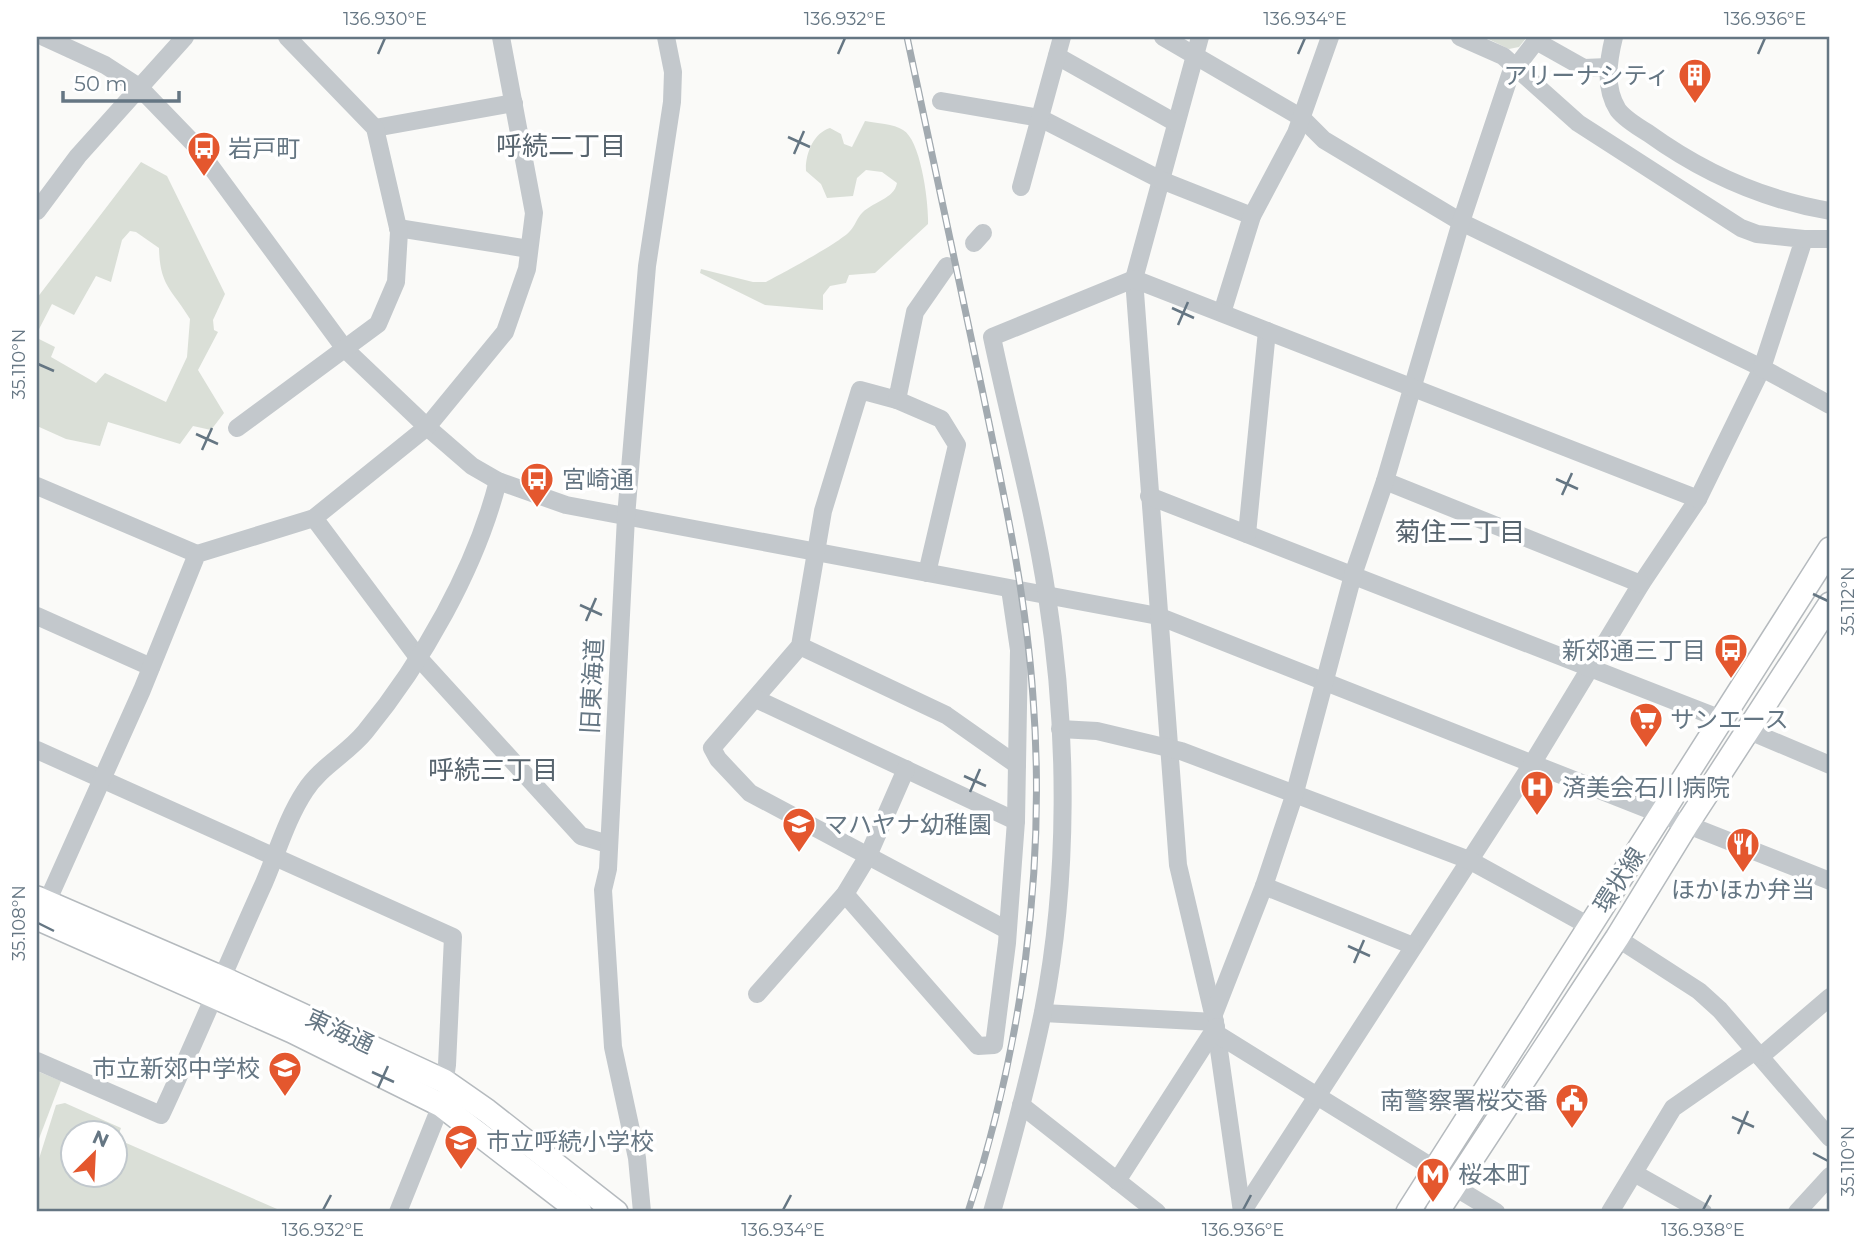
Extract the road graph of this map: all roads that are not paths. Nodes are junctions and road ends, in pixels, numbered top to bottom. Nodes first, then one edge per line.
1 (44, 37) edge
2 (185, 37) edge
3 (288, 37) edge
4 (501, 37) edge
5 (666, 37) edge
6 (1062, 37) edge
7 (1163, 37) edge
8 (1199, 37) edge
9 (1330, 37) edge
10 (1460, 37) edge
11 (1614, 37) edge
12 (66, 41) edge
13 (1195, 55) junction
14 (1057, 56) junction
15 (1516, 65) junction
16 (1608, 67) junction
17 (139, 87) junction
18 (941, 102) dead end
19 (514, 103) junction
20 (1040, 118) junction
21 (1302, 118) junction
22 (1176, 123) junction
23 (376, 128) junction
24 (1161, 180) junction
25 (1021, 187) dead end
26 (40, 200) edge
27 (1830, 211) edge
28 (1252, 216) junction
29 (1461, 222) junction
30 (398, 228) junction
31 (1804, 239) junction
32 (1830, 239) edge
33 (529, 249) junction
34 (947, 266) dead end
35 (1134, 279) junction
36 (1222, 313) junction
37 (1267, 331) junction
38 (345, 348) junction
39 (1762, 368) junction
40 (1413, 388) junction
41 (897, 400) junction
42 (1830, 405) edge
43 (427, 427) junction
44 (237, 428) dead end
45 (498, 481) junction
46 (1385, 481) junction
47 (37, 486) edge
48 (1149, 496) junction
49 (1698, 499) junction
50 (626, 517) junction
51 (314, 518) junction
52 (1247, 534) junction
53 (1830, 549) edge
54 (815, 552) junction
55 (197, 554) junction
56 (927, 573) junction
57 (1353, 575) junction
58 (1641, 584) junction
59 (1010, 589) junction
60 (1047, 596) junction
61 (1830, 604) edge
62 (37, 616) edge
63 (1158, 616) junction
64 (800, 646) junction
65 (417, 656) junction
66 (151, 667) junction
67 (1590, 668) junction
68 (1326, 683) junction
69 (756, 699) junction
70 (1721, 719) junction
71 (1060, 729) junction
72 (1747, 730) junction
73 (1168, 749) junction
74 (37, 750) edge
75 (1532, 764) junction
76 (1017, 765) junction
77 (1830, 765) edge
78 (906, 769) junction
79 (102, 779) junction
80 (1293, 796) junction
81 (1661, 815) junction
82 (1016, 821) junction
83 (1687, 824) junction
84 (608, 844) junction
85 (276, 856) junction
86 (868, 856) junction
87 (1469, 860) junction
88 (1830, 881) edge
89 (1264, 886) junction
90 (845, 894) junction
91 (39, 913) edge
92 (1589, 926) junction
93 (1007, 930) junction
94 (1617, 938) junction
95 (1411, 946) junction
96 (219, 987) junction
97 (757, 994) dead end
98 (1830, 997) edge
99 (1043, 1013) junction
100 (1215, 1024) junction
101 (1758, 1054) junction
102 (37, 1061) edge
103 (444, 1082) junction
104 (1318, 1096) junction
105 (442, 1105) junction
106 (1021, 1105) junction
107 (1830, 1138) edge
108 (1435, 1169) junction
109 (1633, 1173) junction
110 (1830, 1176) edge
111 (1117, 1181) junction
112 (1453, 1186) junction
113 (398, 1212) edge
114 (580, 1212) edge
115 (616, 1212) edge
116 (642, 1212) edge
117 (992, 1212) edge
118 (1157, 1212) edge
119 (1242, 1212) edge
120 (1408, 1212) edge
121 (1437, 1212) edge
122 (1496, 1212) edge
123 (1610, 1212) edge
124 (1703, 1212) edge
125 (1797, 1212) edge

1 - 12 street
2 - 17 street
3 - 23 street
4 - 19 street
5 - 50 street, 旧東海道
6 - 14 street
7 - 13 street
8 - 13 street
9 - 21 street
10 - 15 street
11 - 16 street
12 - 17 street
13 - 21 street
13 - 22 street
14 - 20 street
14 - 22 street
15 - 16 street
15 - 29 street
15 - 31 street
16 - 27 street
17 - 26 street
17 - 38 street
18 - 20 street
19 - 23 street
19 - 33 street
20 - 24 street
20 - 25 street
21 - 28 street
21 - 29 street
22 - 24 street
23 - 30 street
24 - 28 street
24 - 35 street
28 - 36 street
29 - 39 street
29 - 40 street
30 - 33 street
30 - 38 street
31 - 32 street
31 - 39 street
33 - 43 street
34 - 41 street
35 - 36 street
35 - 48 street
35 - 60 street
36 - 37 street
37 - 40 street
37 - 52 street
38 - 43 street
38 - 44 street
39 - 42 street
39 - 49 street
40 - 46 street
40 - 49 street
41 - 54 street
41 - 56 street
43 - 45 street
43 - 51 street
45 - 50 street
45 - 65 street
46 - 57 street
46 - 58 street
47 - 55 street
48 - 52 street
48 - 63 street
49 - 58 street
50 - 54 street
50 - 84 street, 旧東海道
51 - 55 street
51 - 65 street
52 - 57 street
53 - 70 main road, 環状線
54 - 56 street
54 - 64 street
55 - 66 street
56 - 59 street
57 - 67 street
57 - 68 street
58 - 67 street
59 - 60 street
59 - 76 street
60 - 63 street
60 - 71 street
61 - 72 main road, 環状線
62 - 66 street
63 - 68 street
63 - 73 street
64 - 69 street
64 - 76 street
65 - 84 street
65 - 85 street
66 - 79 street
67 - 70 street
67 - 75 street
68 - 75 street
68 - 80 street
69 - 78 street
69 - 86 street
70 - 81 main road, 環状線
71 - 73 street
71 - 99 street
72 - 77 street
72 - 83 main road, 環状線
73 - 80 street
73 - 100 street
74 - 79 street
75 - 81 street
75 - 87 street
76 - 82 street
78 - 82 street
78 - 86 street
79 - 85 street
79 - 91 street
80 - 87 street
80 - 89 street
81 - 83 street
81 - 92 main road, 環状線
82 - 93 street
83 - 88 street
83 - 94 main road, 環状線
84 - 116 street, 旧東海道
85 - 96 street
85 - 103 street
86 - 90 street
86 - 93 street
87 - 92 street
87 - 95 street
89 - 95 street
89 - 100 street
90 - 93 street
90 - 97 street
91 - 96 main road, 東海通
92 - 108 main road, 環状線
94 - 101 street
94 - 112 main road, 環状線
95 - 104 street
96 - 102 street
96 - 103 main road, 東海通
96 - 105 main road, 東海通
98 - 101 street
99 - 100 street
99 - 106 street
100 - 104 street
100 - 111 street
100 - 119 street
101 - 107 street
101 - 109 street
103 - 105 street
103 - 115 main road, 東海通
104 - 108 street
104 - 119 street
105 - 113 street
105 - 114 main road, 東海通
106 - 111 street
106 - 117 street
108 - 120 main road, 環状線
109 - 123 street
109 - 124 street
110 - 125 street
111 - 118 street
112 - 121 main road, 環状線
112 - 122 street

